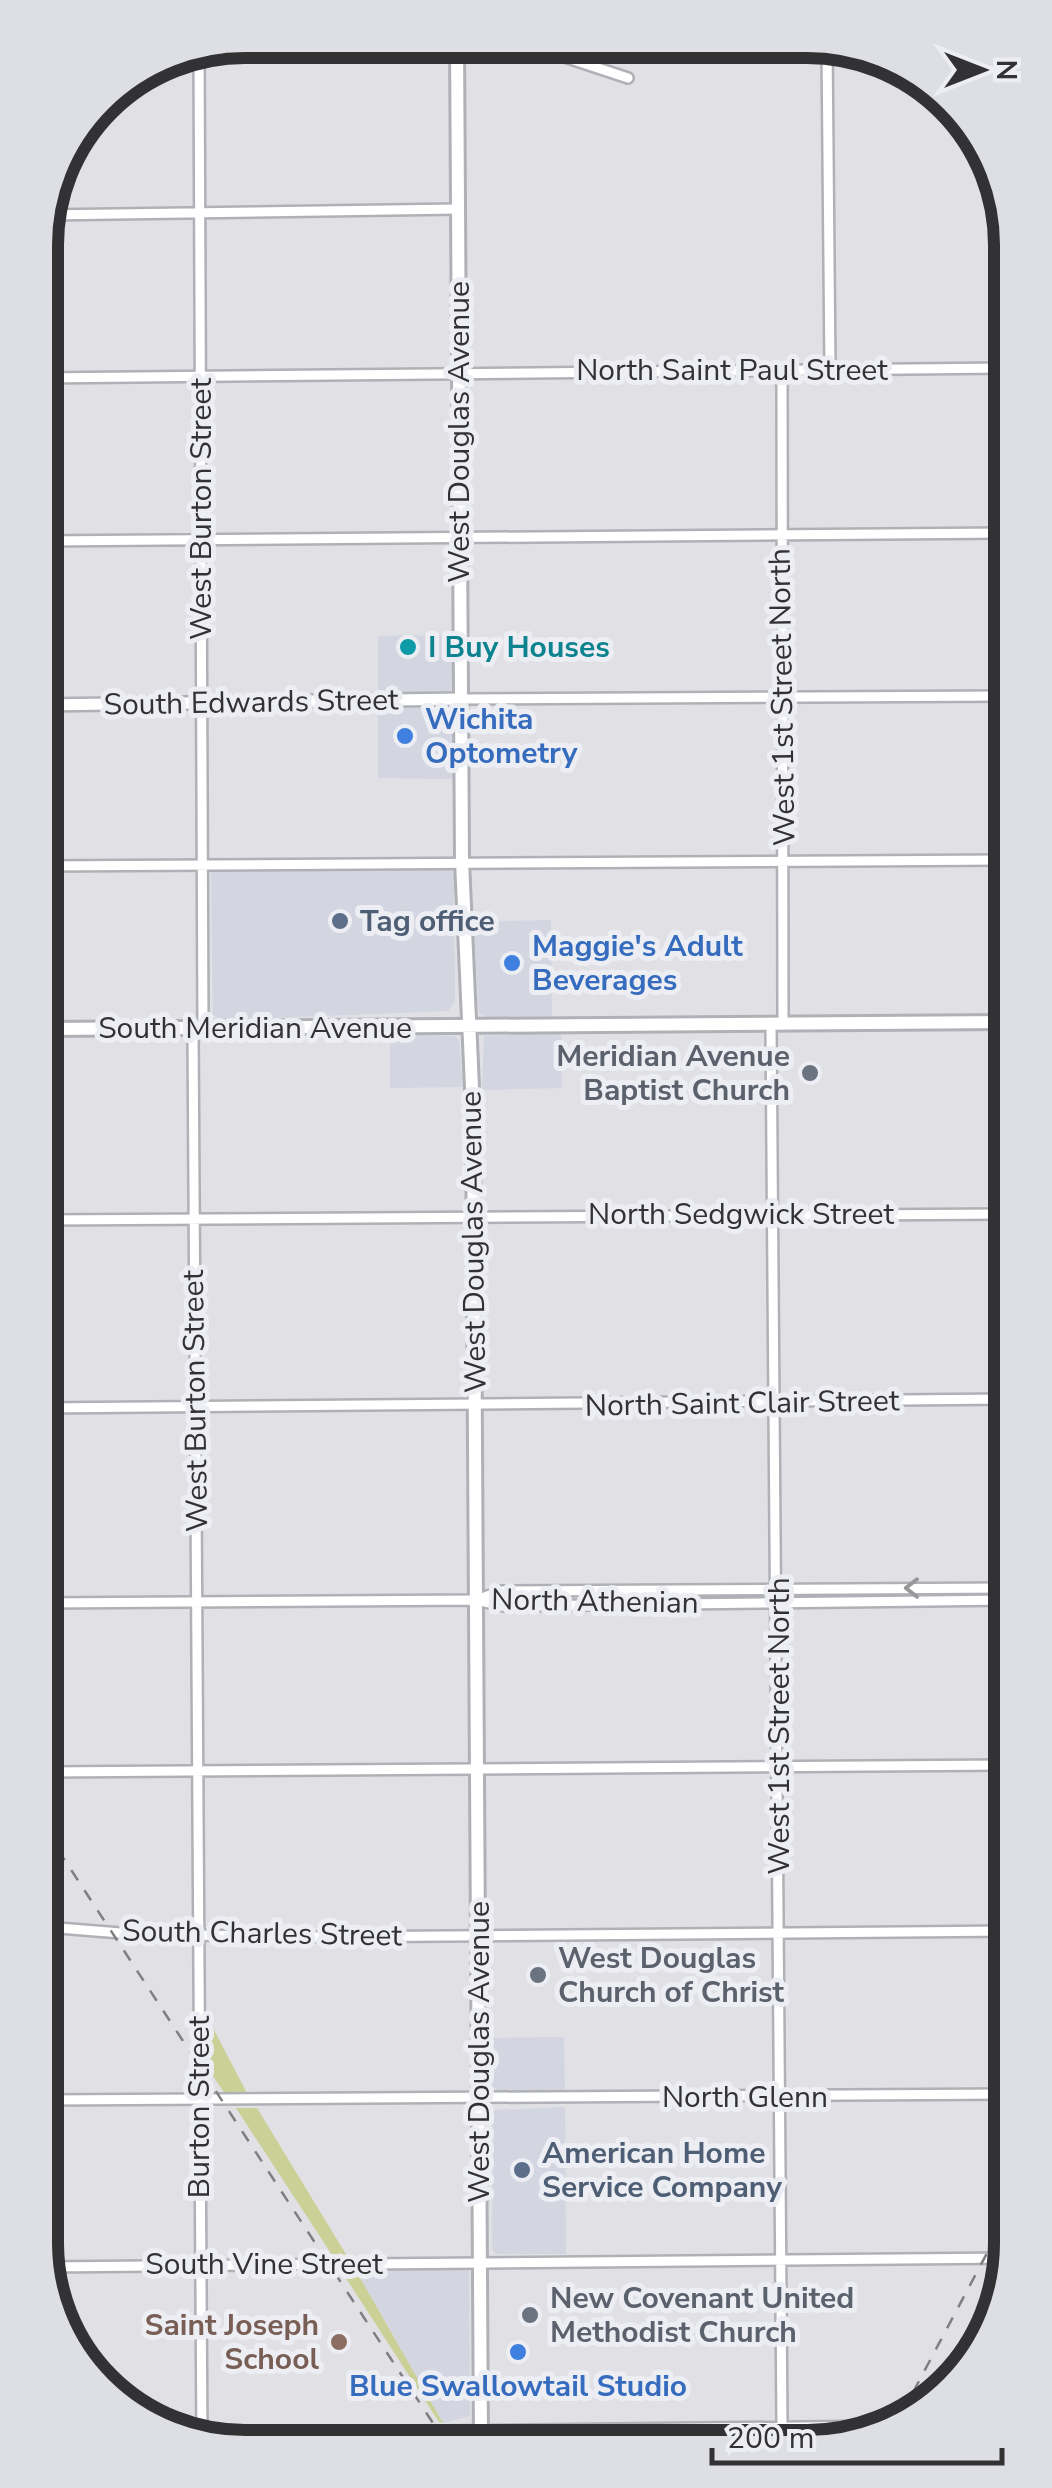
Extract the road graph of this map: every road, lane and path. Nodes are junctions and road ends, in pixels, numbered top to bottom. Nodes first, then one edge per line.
1 (457, 58) edge
2 (565, 58) edge
3 (827, 59) edge
4 (197, 64) edge
5 (628, 78) dead end
6 (458, 208) junction
7 (200, 212) junction
8 (60, 214) edge
9 (995, 368) edge
10 (782, 370) junction
11 (830, 370) junction
12 (458, 372) junction
13 (200, 376) junction
14 (58, 378) edge
15 (995, 532) edge
16 (780, 534) junction
17 (460, 536) junction
18 (200, 540) junction
19 (58, 542) edge
20 (995, 696) edge
21 (782, 697) junction
22 (461, 698) junction
23 (202, 702) junction
24 (58, 705) edge
25 (784, 860) junction
26 (995, 860) edge
27 (462, 861) junction
28 (202, 865) junction
29 (58, 866) edge
30 (995, 1022) edge
31 (777, 1025) junction
32 (467, 1026) junction
33 (58, 1029) edge
34 (198, 1030) junction
35 (774, 1214) junction
36 (995, 1214) edge
37 (473, 1215) junction
38 (192, 1218) junction
39 (58, 1220) edge
40 (994, 1399) edge
41 (776, 1403) junction
42 (475, 1406) junction
43 (58, 1408) edge
44 (195, 1408) junction
45 (778, 1588) junction
46 (994, 1588) edge
47 (197, 1600) junction
48 (476, 1600) junction
49 (994, 1600) edge
50 (778, 1602) junction
51 (58, 1603) edge
52 (994, 1765) edge
53 (780, 1768) junction
54 (478, 1771) junction
55 (58, 1772) edge
56 (198, 1772) junction
57 (58, 1927) edge
58 (994, 1931) edge
59 (780, 1932) junction
60 (479, 1934) junction
61 (198, 1936) junction
62 (994, 2094) edge
63 (781, 2098) junction
64 (480, 2099) junction
65 (58, 2100) edge
66 (198, 2100) junction
67 (994, 2258) edge
68 (781, 2261) junction
69 (480, 2264) junction
70 (200, 2265) junction
71 (59, 2267) edge
72 (202, 2425) edge
73 (845, 2426) edge
74 (782, 2427) junction
75 (481, 2428) junction
76 (425, 2430) edge

1 - 6 main road, West Douglas Avenue
2 - 5 street
3 - 11 street
4 - 7 street, West Burton Street
6 - 7 street
6 - 12 main road, West Douglas Avenue
7 - 8 street
7 - 13 street, West Burton Street
9 - 11 street, North Saint Paul Street
10 - 11 street, North Saint Paul Street
10 - 12 street, North Saint Paul Street
10 - 16 street, West 1st Street North
12 - 13 street, North Saint Paul Street
12 - 17 main road, West Douglas Avenue
13 - 14 street, North Saint Paul Street
13 - 18 street, West Burton Street
15 - 16 street
16 - 17 street
16 - 21 street, West 1st Street North
17 - 18 street
17 - 22 main road, West Douglas Avenue
18 - 19 street
18 - 23 street, West Burton Street
20 - 21 street
21 - 22 street
21 - 25 street, West 1st Street North
22 - 23 street, South Edwards Street
22 - 27 main road, West Douglas Avenue
23 - 24 street, South Edwards Street
23 - 28 street, West Burton Street
25 - 26 street
25 - 27 street
25 - 31 street, West 1st Street North
27 - 28 street
27 - 32 main road, West Douglas Avenue
28 - 29 street
28 - 34 street, West Burton Street
30 - 31 main road, South Meridian Avenue
31 - 32 main road, South Meridian Avenue
31 - 35 street, West 1st Street North
32 - 34 main road, South Meridian Avenue
32 - 37 main road, West Douglas Avenue
33 - 34 main road, South Meridian Avenue
34 - 38 street, West Burton Street
35 - 36 street, North Sedgwick Street
35 - 37 street, North Sedgwick Street
35 - 41 street, West 1st Street North
37 - 38 street, North Sedgwick Street
37 - 42 main road, West Douglas Avenue
38 - 39 street, North Sedgwick Street
38 - 44 street, West Burton Street
40 - 41 street, North Saint Clair Street
41 - 42 street, North Saint Clair Street
41 - 45 street, West 1st Street North
42 - 44 street, North Saint Clair Street
42 - 48 main road, West Douglas Avenue
43 - 44 street, North Saint Clair Street
44 - 47 street, West Burton Street
46 -> 45 street, North Athenian
45 - 48 street, North Athenian
45 - 50 street, West 1st Street North
47 - 48 street
47 - 51 street
47 - 56 street, West Burton Street
48 - 50 street, North Athenian
48 - 54 main road, West Douglas Avenue
49 - 50 street, North Athenian
50 - 53 street, West 1st Street North
52 - 53 street
53 - 54 street
53 - 59 street, West 1st Street North
54 - 56 street
54 - 60 main road, West Douglas Avenue
55 - 56 street
56 - 61 street, Burton Street
57 - 61 street, South Charles Street
58 - 59 street, South Charles Street
59 - 60 street, South Charles Street
59 - 63 street, West 1st Street North
60 - 61 street, South Charles Street
60 - 64 main road, West Douglas Avenue
61 - 66 street, Burton Street
62 - 63 street, North Glenn
63 - 64 street, North Glenn
63 - 68 street, West 1st Street North
64 - 66 street, North Glenn
64 - 69 main road, West Douglas Avenue
65 - 66 street, North Glenn
66 - 70 street, Burton Street
67 - 68 street, South Vine Street
68 - 69 street, South Vine Street
68 - 74 street, West 1st Street North
69 - 70 street, South Vine Street
69 - 75 main road, West Douglas Avenue
70 - 71 street, South Vine Street
70 - 72 street, Burton Street
73 - 74 street
74 - 75 street
75 - 76 street

